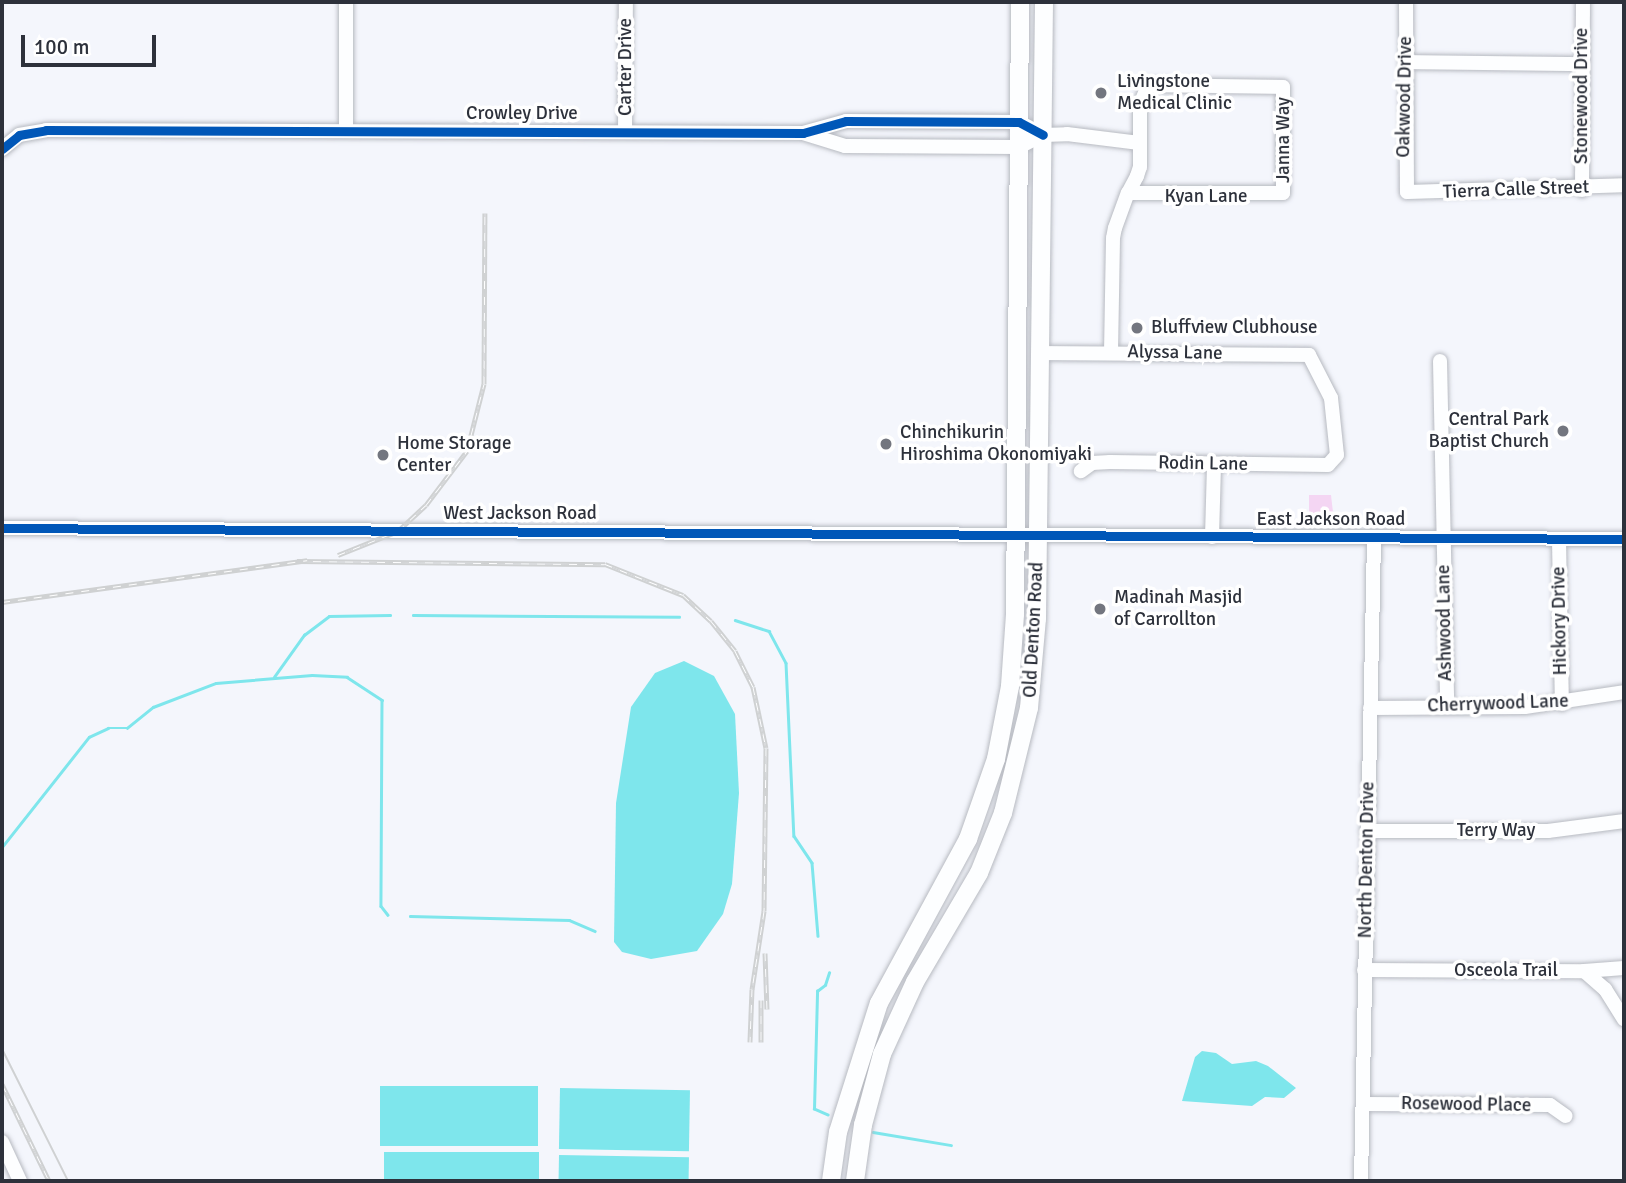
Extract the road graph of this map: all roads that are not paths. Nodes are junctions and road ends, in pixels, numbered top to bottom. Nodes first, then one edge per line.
1 (346, 2) edge
2 (626, 2) edge
3 (1020, 2) edge
4 (1044, 2) edge
5 (1406, 2) edge
6 (1583, 2) edge
7 (1406, 62) junction
8 (1582, 64) junction
9 (1019, 122) junction
10 (346, 131) junction
11 (625, 131) junction
12 (803, 133) junction
13 (1043, 135) junction
14 (4, 142) edge
15 (1139, 143) junction
16 (1019, 147) junction
17 (1624, 185) edge
18 (1582, 190) junction
19 (1407, 192) joint
20 (1128, 193) junction
21 (1283, 193) joint
22 (1041, 353) junction
23 (1111, 353) junction
24 (1440, 361) dead end
25 (1213, 465) junction
26 (1328, 465) joint
27 (1081, 471) dead end
28 (2, 528) edge
29 (1016, 536) junction
30 (1038, 536) junction
31 (1212, 537) junction
32 (1374, 538) junction
33 (1443, 538) junction
34 (1559, 539) junction
35 (1624, 539) edge
36 (1624, 692) edge
37 (1562, 704) junction
38 (1447, 707) junction
39 (1370, 708) junction
40 (1624, 821) edge
41 (1367, 831) junction
42 (1624, 968) edge
43 (895, 970) junction
44 (1364, 970) junction
45 (1584, 971) junction
46 (915, 982) junction
47 (1624, 1019) edge
48 (1363, 1104) junction
49 (1566, 1116) dead end
50 (2, 1142) edge
51 (20, 1181) edge
52 (831, 1181) edge
53 (855, 1181) edge
54 (1361, 1181) edge

1 - 10 street
2 - 11 street, Carter Drive
3 - 9 main road, Old Denton Road
4 - 13 main road, Old Denton Road
5 - 7 street, Oakwood Drive
6 - 8 street, Stonewood Drive
7 - 8 street
7 - 19 street, Oakwood Drive
8 - 18 street, Stonewood Drive
9 - 12 street, Crowley Drive
9 - 13 street, Crowley Drive
9 - 16 main road, Old Denton Road
10 - 11 street, Crowley Drive
10 - 14 street, Crowley Drive
11 - 12 street, Crowley Drive
12 - 16 street, Crowley Drive
13 - 15 street
13 - 16 street, Crowley Drive
13 - 22 main road, Old Denton Road
15 - 20 street
15 - 21 street, Janna Way
16 - 29 main road, Old Denton Road
17 - 18 street, Tierra Calle Street
18 - 19 street, Tierra Calle Street
20 - 21 street, Kyan Lane
20 - 23 street
22 - 23 street, Alyssa Lane
22 - 30 main road, Old Denton Road
23 - 26 street, Alyssa Lane
24 - 33 street, Ashwood Lane
25 - 26 street, Rodin Lane
25 - 27 street, Rodin Lane
25 - 31 street
28 - 29 street, West Jackson Road
29 - 30 street, West Jackson Road
29 - 43 main road, Old Denton Road
30 - 31 street, East Jackson Road
30 - 46 main road, Old Denton Road
31 - 32 street, East Jackson Road
32 - 33 street, East Jackson Road
32 - 39 street, North Denton Drive
33 - 34 street, East Jackson Road
33 - 38 street, Ashwood Lane
34 - 35 street, East Jackson Road
34 - 37 street, Hickory Drive
36 - 37 street, Cherrywood Lane
37 - 38 street, Cherrywood Lane
38 - 39 street, Cherrywood Lane
39 - 41 street, North Denton Drive
40 - 41 street, Terry Way
41 - 44 street, North Denton Drive
42 - 45 street
43 - 46 main road
43 - 52 main road, Old Denton Road
44 - 45 street, Osceola Trail
44 - 48 street, North Denton Drive
45 - 47 street, Osceola Trail
46 - 53 main road, Old Denton Road
48 - 49 street, Rosewood Place
48 - 54 street, North Denton Drive
50 - 51 street

